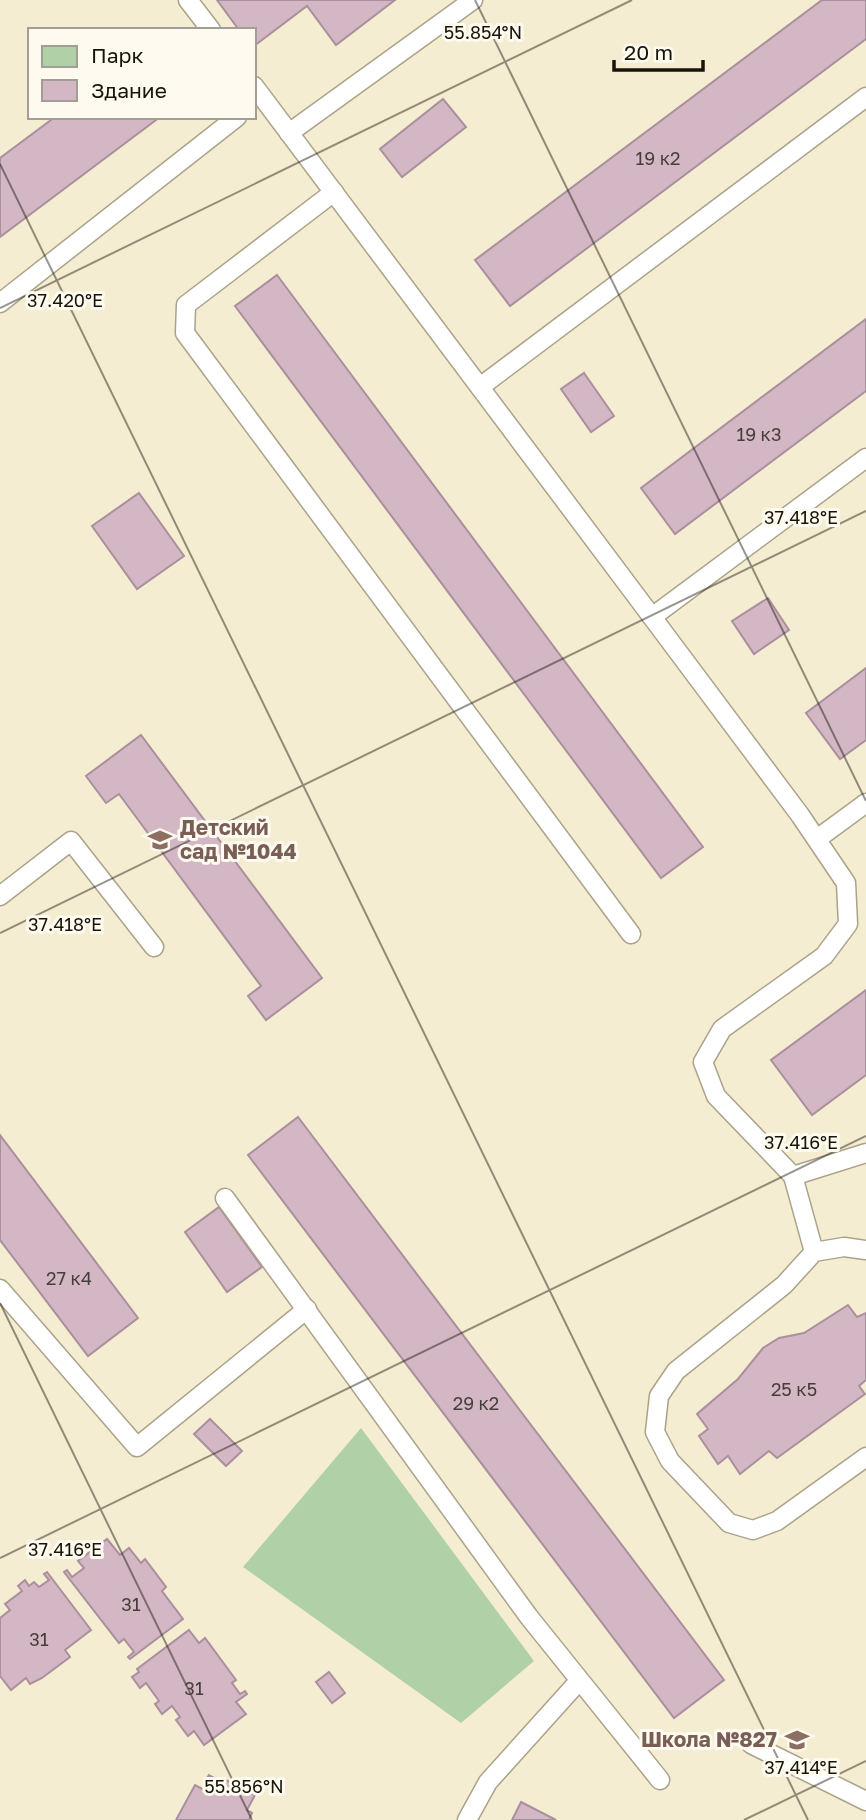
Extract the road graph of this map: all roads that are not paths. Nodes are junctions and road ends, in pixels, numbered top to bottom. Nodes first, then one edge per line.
1 (188, 0) edge
2 (473, 0) edge
3 (209, 28) edge
4 (257, 96) edge
5 (866, 97) edge
6 (234, 119) edge
7 (289, 133) junction
8 (334, 192) junction
9 (0, 303) edge
10 (480, 387) junction
11 (866, 458) edge
12 (652, 617) junction
13 (866, 803) edge
14 (817, 839) junction
15 (0, 896) edge
16 (631, 934) dead end
17 (153, 947) dead end
18 (866, 1153) edge
19 (793, 1176) junction
20 (225, 1198) dead end
21 (866, 1250) edge
22 (814, 1252) junction
23 (0, 1289) edge
24 (307, 1309) junction
25 (866, 1457) edge
26 (579, 1681) junction
27 (751, 1744) dead end
28 (660, 1780) dead end
29 (866, 1801) edge
30 (467, 1820) edge

1 - 3 lane
2 - 7 lane
4 - 7 lane
5 - 10 lane
6 - 9 lane
7 - 8 lane
8 - 10 lane
8 - 16 lane
10 - 12 lane
11 - 12 lane
12 - 14 lane
13 - 14 lane
14 - 19 lane
15 - 17 lane
18 - 19 lane
19 - 22 lane
20 - 24 lane
21 - 22 lane
22 - 25 lane
23 - 24 lane
24 - 26 lane
26 - 28 lane
26 - 30 lane
27 - 29 lane

